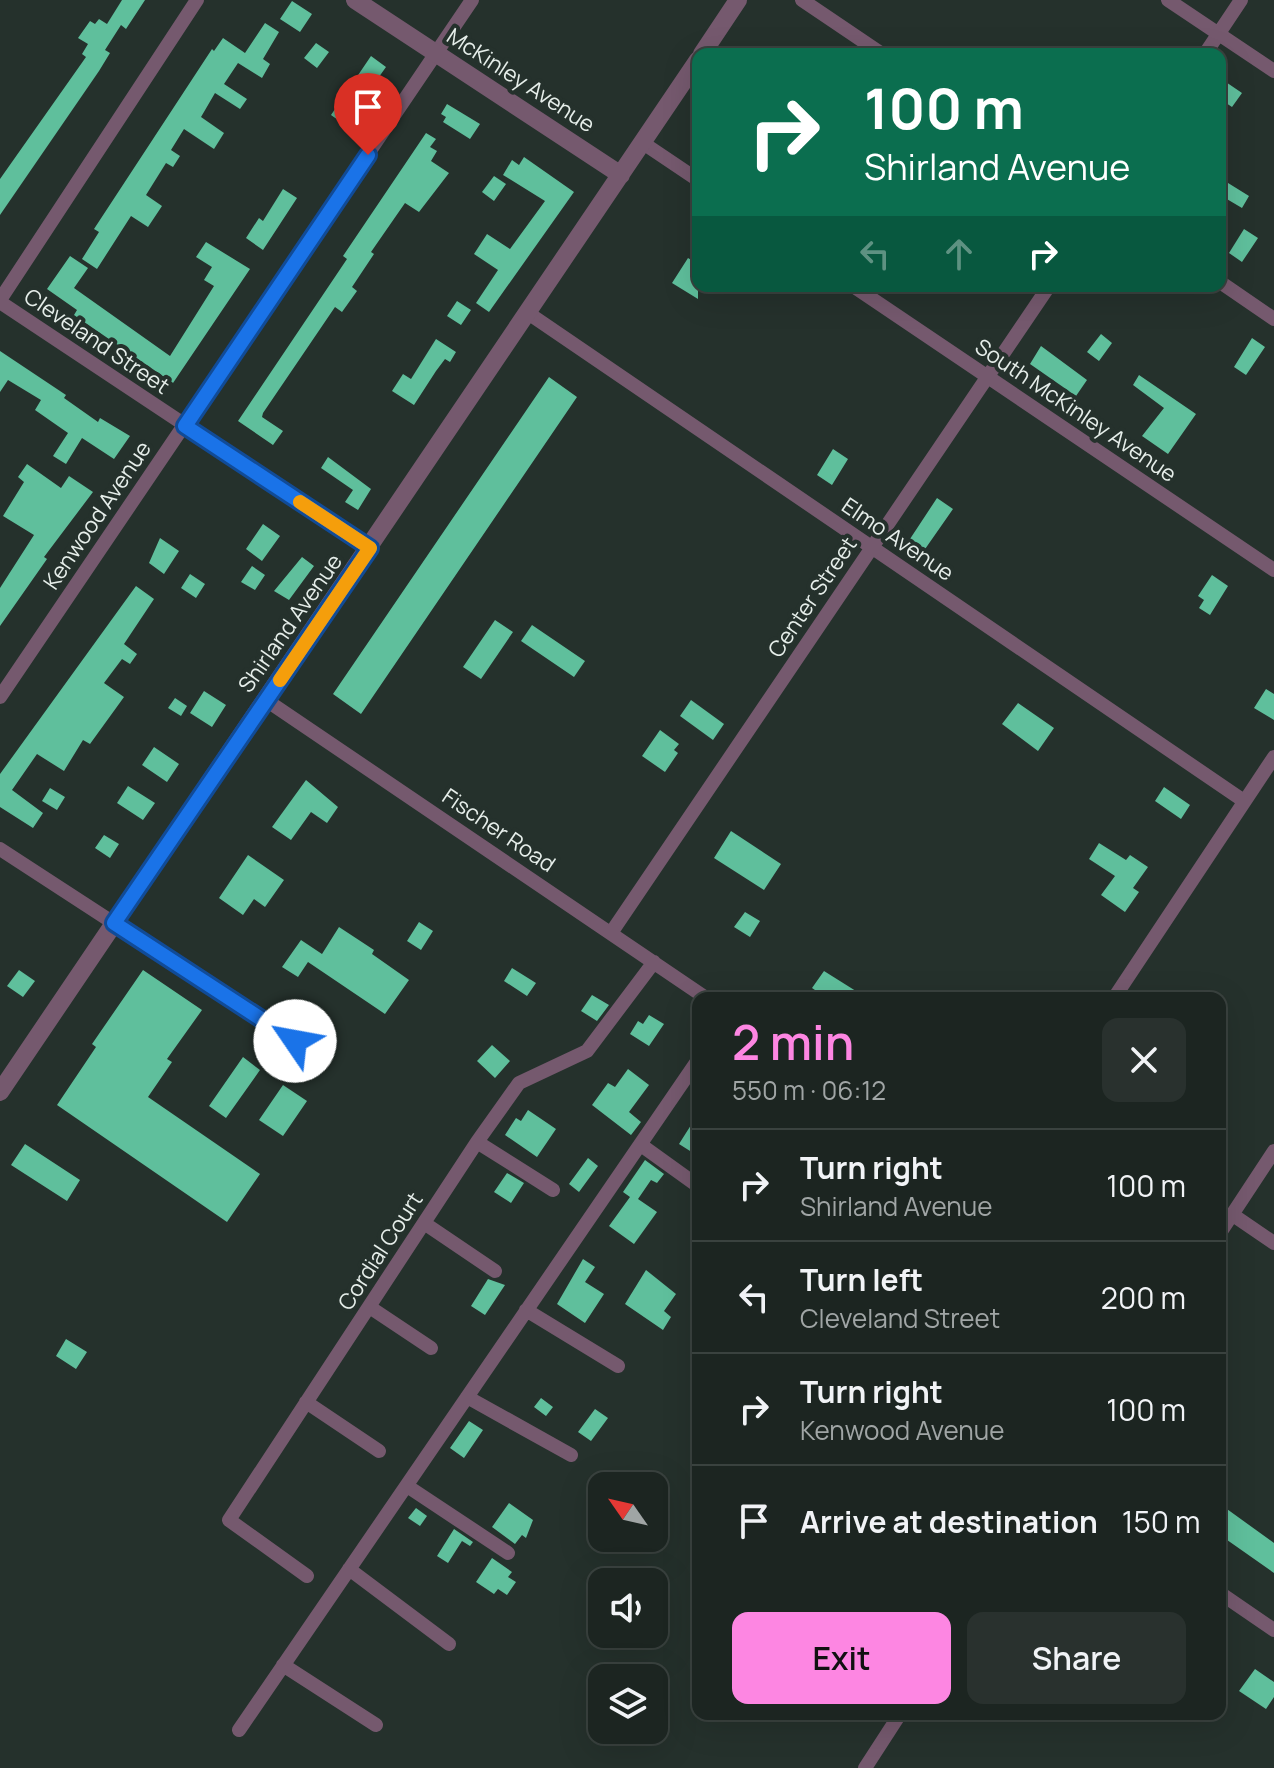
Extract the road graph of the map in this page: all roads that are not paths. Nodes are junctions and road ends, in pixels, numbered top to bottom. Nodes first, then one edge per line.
1 (197, 0) edge
2 (355, 0) edge
3 (472, 0) edge
4 (738, 0) edge
5 (802, 0) edge
6 (1168, 0) edge
7 (1241, 0) edge
8 (1218, 34) junction
9 (706, 48) edge
10 (873, 48) edge
11 (1209, 48) edge
12 (437, 53) junction
13 (692, 69) edge
14 (1274, 71) edge
15 (643, 143) junction
16 (621, 175) junction
17 (692, 176) edge
18 (1226, 286) edge
19 (862, 292) edge
20 (1045, 292) edge
21 (0, 301) edge
22 (528, 313) junction
23 (1274, 319) edge
24 (986, 377) junction
25 (185, 426) junction
26 (370, 548) junction
27 (872, 548) junction
28 (1274, 570) edge
29 (0, 697) edge
30 (266, 700) junction
31 (1274, 757) edge
32 (1244, 801) junction
33 (0, 849) edge
34 (114, 923) junction
35 (611, 933) junction
36 (654, 962) junction
37 (697, 992) edge
38 (1118, 992) edge
39 (295, 1041) dead end
40 (692, 1069) edge
41 (0, 1092) edge
42 (477, 1142) junction
43 (641, 1145) junction
44 (1274, 1151) edge
45 (692, 1182) edge
46 (553, 1190) dead end
47 (1233, 1215) junction
48 (424, 1223) junction
49 (1226, 1225) edge
50 (1274, 1243) edge
51 (495, 1271) dead end
52 (371, 1308) junction
53 (526, 1310) junction
54 (431, 1348) dead end
55 (618, 1366) dead end
56 (467, 1397) junction
57 (306, 1402) junction
58 (379, 1451) dead end
59 (571, 1455) dead end
60 (407, 1486) junction
61 (508, 1553) dead end
62 (349, 1569) junction
63 (307, 1576) dead end
64 (1226, 1597) edge
65 (1274, 1630) edge
66 (449, 1644) dead end
67 (283, 1665) junction
68 (896, 1720) edge
69 (376, 1725) dead end
70 (239, 1730) dead end
71 (865, 1768) edge

1 - 21 street
2 - 12 street, McKinley Avenue
3 - 12 street, Kenwood Avenue
4 - 9 street
5 - 10 street
6 - 8 street
7 - 8 street
8 - 11 street
8 - 14 street
12 - 16 street, McKinley Avenue
12 - 25 street, Kenwood Avenue
13 - 15 street, Shirland Avenue
15 - 16 street, Shirland Avenue
15 - 17 street
16 - 22 street, Shirland Avenue
18 - 23 street
19 - 24 street, South McKinley Avenue
20 - 24 street, Center Street
21 - 25 street, Cleveland Street
22 - 26 street, Shirland Avenue
22 - 27 street, Elmo Avenue
24 - 27 street, Center Street
24 - 28 street, South McKinley Avenue
25 - 26 street, Cleveland Street
25 - 29 street, Kenwood Avenue
26 - 30 street, Shirland Avenue
27 - 32 street, Elmo Avenue
27 - 35 street, Center Street
30 - 34 street, Shirland Avenue
30 - 35 street, Fischer Road
31 - 32 street
32 - 38 street
33 - 34 street
34 - 39 street
34 - 41 street, Shirland Avenue
35 - 36 street, Fischer Road
36 - 37 street, Fischer Road
36 - 42 street, Cordial Court
40 - 43 street
42 - 46 street
42 - 48 street, Cordial Court
43 - 45 street
43 - 53 street
44 - 47 street
47 - 49 street
47 - 50 street
48 - 51 street
48 - 52 street, Cordial Court
52 - 54 street
52 - 57 street, Cordial Court
53 - 55 street
53 - 56 street
56 - 59 street
56 - 60 street
57 - 58 street
57 - 63 street, Cordial Court
60 - 61 street
60 - 62 street
62 - 66 street
62 - 67 street
64 - 65 street
67 - 69 street
67 - 70 street
68 - 71 street

